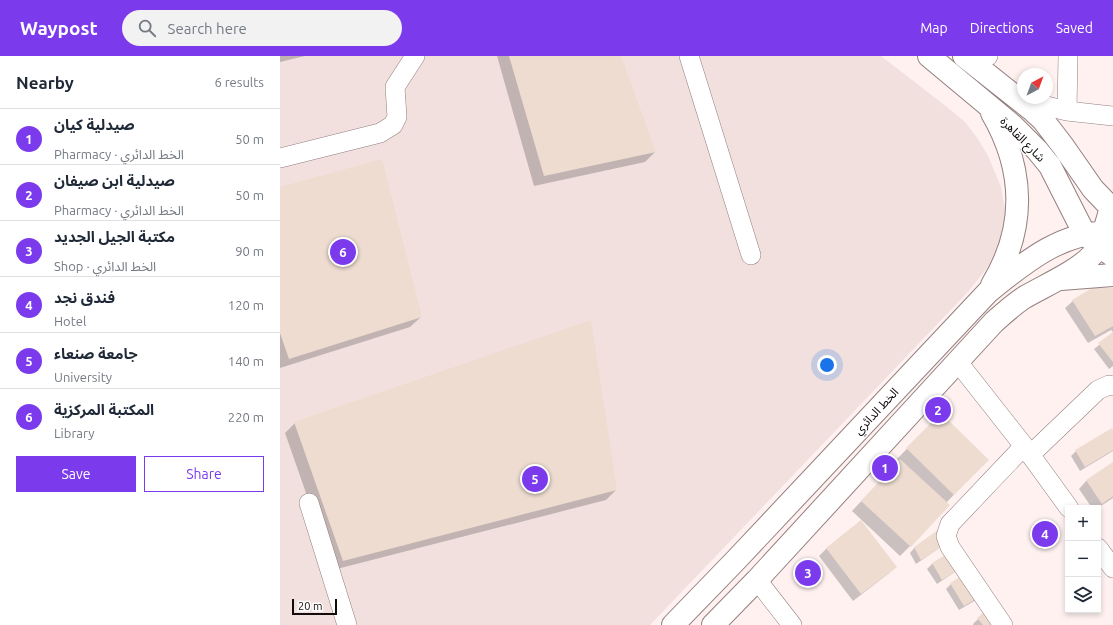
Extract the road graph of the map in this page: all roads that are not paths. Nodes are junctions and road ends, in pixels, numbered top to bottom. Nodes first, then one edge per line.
1 (414, 56) edge
2 (689, 56) edge
3 (1068, 56) edge
4 (936, 58) edge
5 (975, 59) edge
6 (1017, 98) edge
7 (987, 104) junction
8 (1024, 104) edge
9 (1038, 104) edge
10 (1067, 111) junction
11 (1113, 116) edge
12 (280, 158) edge
13 (1112, 207) edge
14 (1103, 240) edge
15 (751, 255) dead end
16 (1113, 275) edge
17 (1056, 280) junction
18 (988, 292) junction
19 (957, 361) junction
20 (1113, 386) edge
21 (1027, 450) junction
22 (309, 503) dead end
23 (1067, 505) edge
24 (1101, 552) edge
25 (736, 560) junction
26 (1113, 568) edge
27 (757, 580) junction
28 (347, 625) edge
29 (672, 625) edge
30 (713, 625) edge
31 (792, 625) edge
32 (1003, 625) edge

1 - 12 street
2 - 15 street
3 - 10 street
4 - 7 main road, شارع القاهرة
5 - 6 main road, شارع القاهرة
7 - 14 main road, شارع القاهرة
7 - 18 main road
8 - 13 main road, شارع القاهرة
9 - 10 street
10 - 11 street
13 - 14 main road
14 - 17 main road
14 - 18 main road, الخط الدائري
16 - 17 main road
17 - 19 main road
18 - 25 main road, الخط الدائري
19 - 21 street
19 - 27 main road
20 - 21 street
21 - 23 street
21 - 32 street
22 - 28 street
24 - 26 street
25 - 27 main road
25 - 29 main road, الخط الدائري
27 - 30 main road
27 - 31 street

